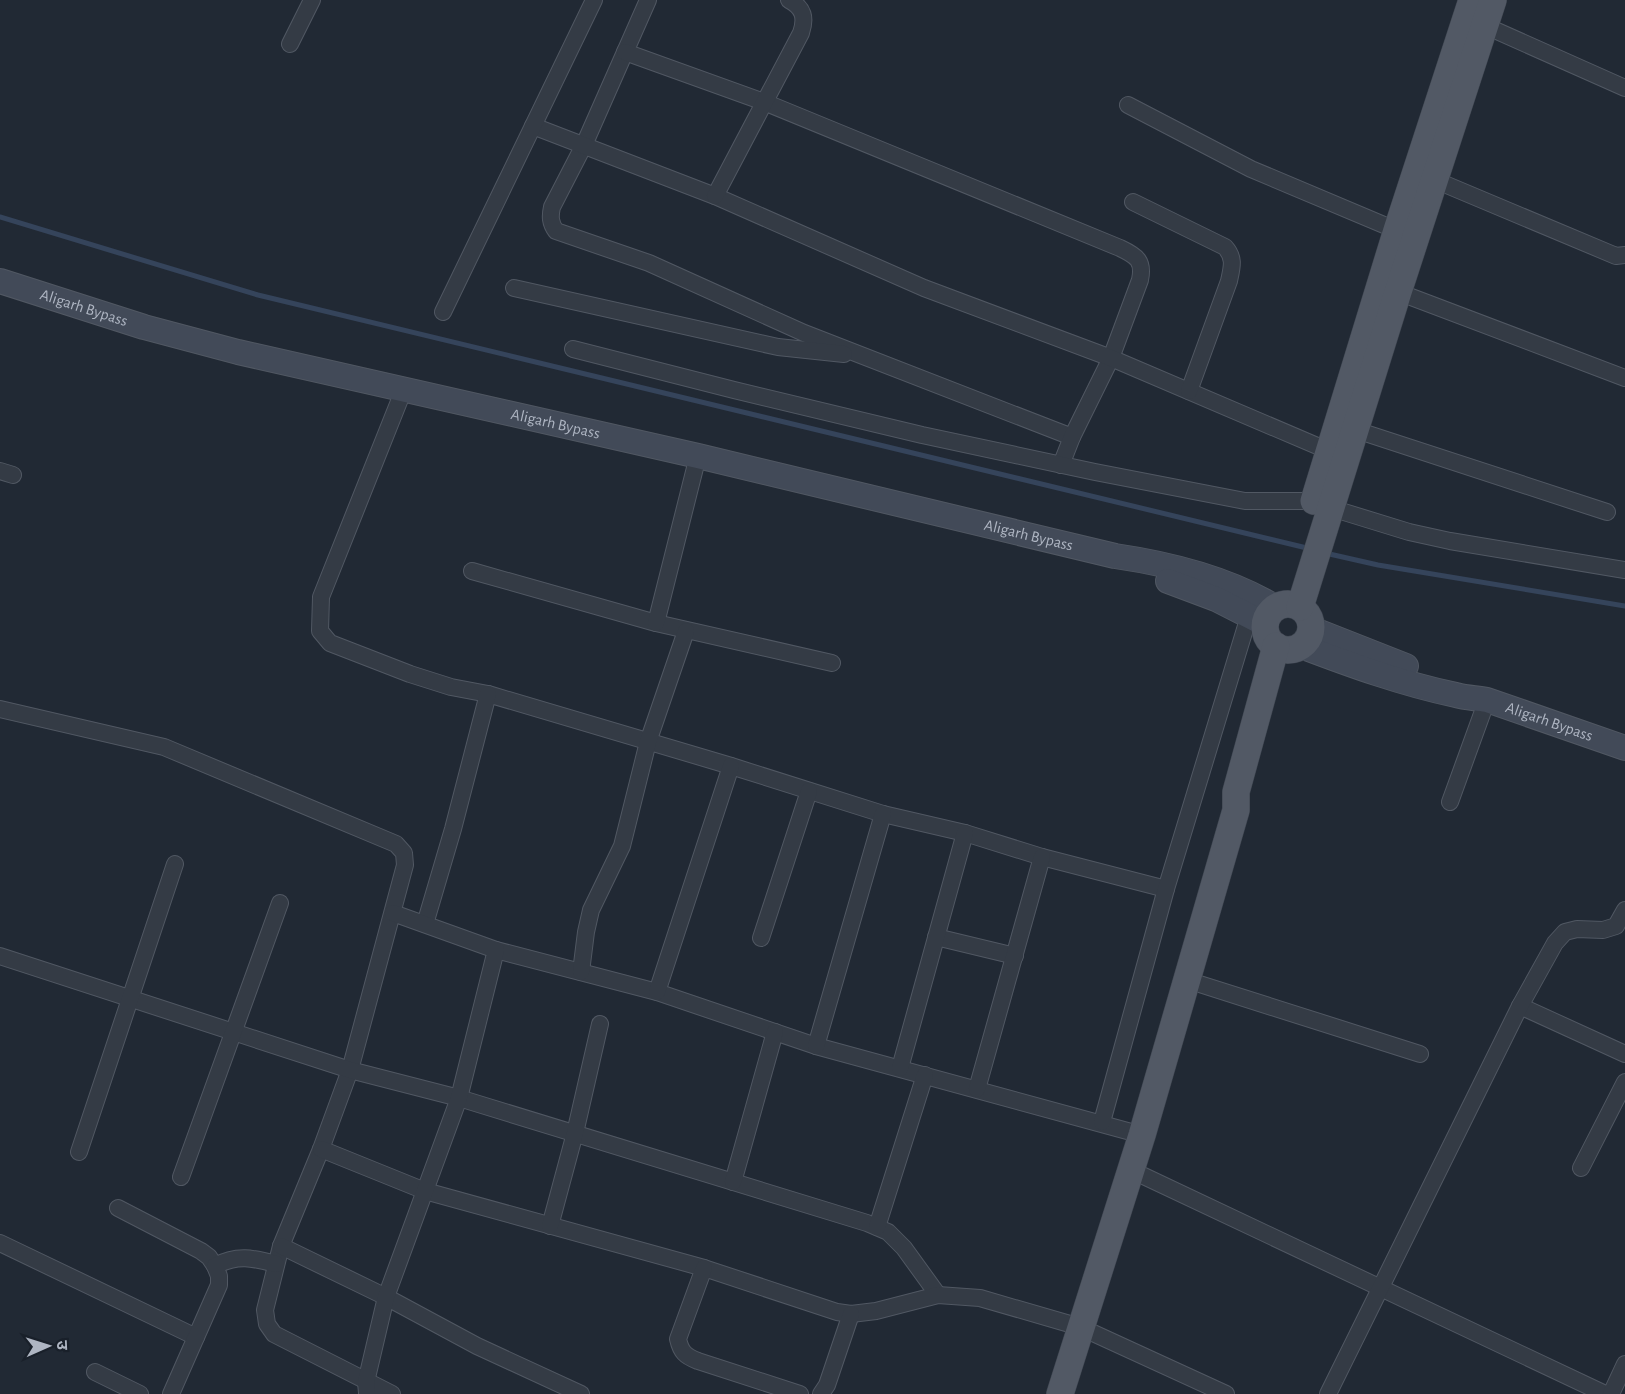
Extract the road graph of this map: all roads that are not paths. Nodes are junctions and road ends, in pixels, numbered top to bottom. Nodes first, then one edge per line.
1 (312, 0) edge
2 (594, 0) edge
3 (648, 0) edge
4 (789, 0) edge
5 (814, 0) edge
6 (1479, 11) edge
7 (805, 22) junction
8 (290, 44) dead end
9 (625, 52) junction
10 (1625, 88) edge
11 (764, 102) junction
12 (1128, 105) dead end
13 (532, 126) junction
14 (584, 145) junction
15 (1435, 180) junction
16 (715, 196) junction
17 (1133, 202) dead end
18 (1406, 234) junction
19 (1625, 255) edge
20 (0, 281) edge
21 (514, 288) dead end
22 (1398, 292) junction
23 (443, 312) dead end
24 (573, 349) dead end
25 (860, 355) junction
26 (1111, 358) junction
27 (1625, 378) edge
28 (404, 389) junction
29 (1190, 391) junction
30 (1356, 430) junction
31 (1072, 437) junction
32 (1329, 451) junction
33 (698, 456) junction
34 (1061, 465) junction
35 (1607, 512) dead end
36 (1320, 514) junction
37 (1625, 570) edge
38 (472, 571) dead end
39 (1286, 619) junction
40 (656, 623) junction
41 (686, 631) junction
42 (832, 663) dead end
43 (488, 694) junction
44 (1479, 698) junction
45 (0, 709) edge
46 (648, 742) junction
47 (1625, 748) edge
48 (731, 766) junction
49 (809, 791) junction
50 (1450, 802) dead end
51 (883, 814) junction
52 (965, 833) junction
53 (1042, 858) junction
54 (175, 864) dead end
55 (1166, 888) junction
56 (280, 903) dead end
57 (1625, 910) edge
58 (393, 913) junction
59 (425, 924) junction
60 (936, 937) junction
61 (761, 938) dead end
62 (496, 950) junction
63 (0, 956) edge
64 (1015, 956) junction
65 (581, 972) junction
66 (1186, 980) junction
67 (657, 992) junction
68 (130, 999) junction
69 (1520, 1006) junction
70 (600, 1024) dead end
71 (232, 1031) junction
72 (775, 1032) junction
73 (816, 1046) junction
74 (1420, 1054) dead end
75 (1625, 1054) edge
76 (900, 1068) junction
77 (350, 1070) junction
78 (925, 1075) junction
79 (1625, 1082) edge
80 (977, 1089) junction
81 (459, 1098) junction
82 (1102, 1122) junction
83 (575, 1133) junction
84 (1142, 1135) junction
85 (321, 1149) junction
86 (79, 1152) dead end
87 (1581, 1168) dead end
88 (1131, 1170) junction
89 (180, 1177) dead end
90 (733, 1182) junction
91 (425, 1191) junction
92 (118, 1208) dead end
93 (550, 1226) junction
94 (877, 1227) junction
95 (0, 1243) edge
96 (281, 1246) junction
97 (276, 1264) junction
98 (215, 1266) junction
99 (704, 1268) junction
100 (1380, 1287) junction
101 (938, 1295) junction
102 (386, 1297) junction
103 (851, 1314) junction
104 (1080, 1327) junction
105 (196, 1337) junction
106 (1625, 1364) edge
107 (96, 1372) dead end
108 (366, 1388) edge
109 (1595, 1392) edge
110 (140, 1394) edge
111 (171, 1394) edge
112 (392, 1394) edge
113 (581, 1394) edge
114 (800, 1394) edge
115 (821, 1394) edge
116 (1060, 1394) edge
117 (1226, 1394) edge
118 (1328, 1394) edge
119 (1611, 1394) edge

1 - 8 street
2 - 13 street
3 - 9 street
4 - 7 street
5 - 7 street
6 - 10 street
6 - 15 main road
6 - 18 main road
7 - 11 street
9 - 11 street
9 - 14 street
11 - 16 street
11 - 26 street
12 - 18 street
13 - 14 street
13 - 23 street
14 - 16 street
14 - 25 street
15 - 18 main road
15 - 19 street
16 - 26 street
17 - 29 street
18 - 22 main road
18 - 32 main road
20 - 28 main road, Aligarh Bypass
21 - 25 street
22 - 27 street
22 - 30 main road
24 - 34 street
25 - 31 street
26 - 29 street
26 - 31 street
28 - 33 main road, Aligarh Bypass
28 - 43 street
29 - 32 street
30 - 35 street
30 - 36 main road
31 - 34 street
32 - 36 main road
33 - 39 main road, Aligarh Bypass
33 - 40 street
34 - 36 street
36 - 37 street
36 - 39 main road
38 - 40 street
39 - 44 main road, Aligarh Bypass
39 - 55 street
39 - 66 main road
40 - 41 street
41 - 42 street
41 - 46 street
43 - 46 street
43 - 59 street
44 - 47 main road, Aligarh Bypass
44 - 50 street
45 - 58 street
46 - 48 street
46 - 65 street
48 - 49 street
48 - 67 street
49 - 51 street
49 - 61 street
51 - 52 street
51 - 73 street
52 - 53 street
52 - 60 street
53 - 55 street
53 - 64 street
54 - 68 street
55 - 82 street
56 - 71 street
57 - 69 street
58 - 59 street
58 - 77 street
59 - 62 street
60 - 64 street
60 - 76 street
62 - 65 street
62 - 81 street
63 - 68 street
64 - 80 street
65 - 67 street
66 - 74 street
66 - 84 main road
67 - 72 street
68 - 71 street
68 - 86 street
69 - 75 street
69 - 100 street
70 - 83 street
71 - 77 street
71 - 89 street
72 - 73 street
72 - 90 street
73 - 76 street
76 - 78 street
77 - 81 street
77 - 85 street
78 - 80 street
78 - 94 street
79 - 87 street
80 - 82 street
81 - 83 street
81 - 91 street
82 - 84 street
83 - 90 street
83 - 93 street
84 - 88 main road
85 - 91 street
85 - 96 street
88 - 100 street
88 - 104 main road
90 - 94 street
91 - 93 street
91 - 102 street
92 - 98 street
93 - 99 street
94 - 101 street
95 - 105 street
96 - 97 street
96 - 102 street
97 - 98 street
97 - 108 street
98 - 105 street
99 - 103 street
99 - 114 street
100 - 109 street
100 - 118 street
101 - 103 street
101 - 104 street
102 - 108 street
102 - 113 street
103 - 115 street
104 - 116 main road
104 - 117 street
105 - 111 street
106 - 119 street
107 - 110 street
108 - 112 street

